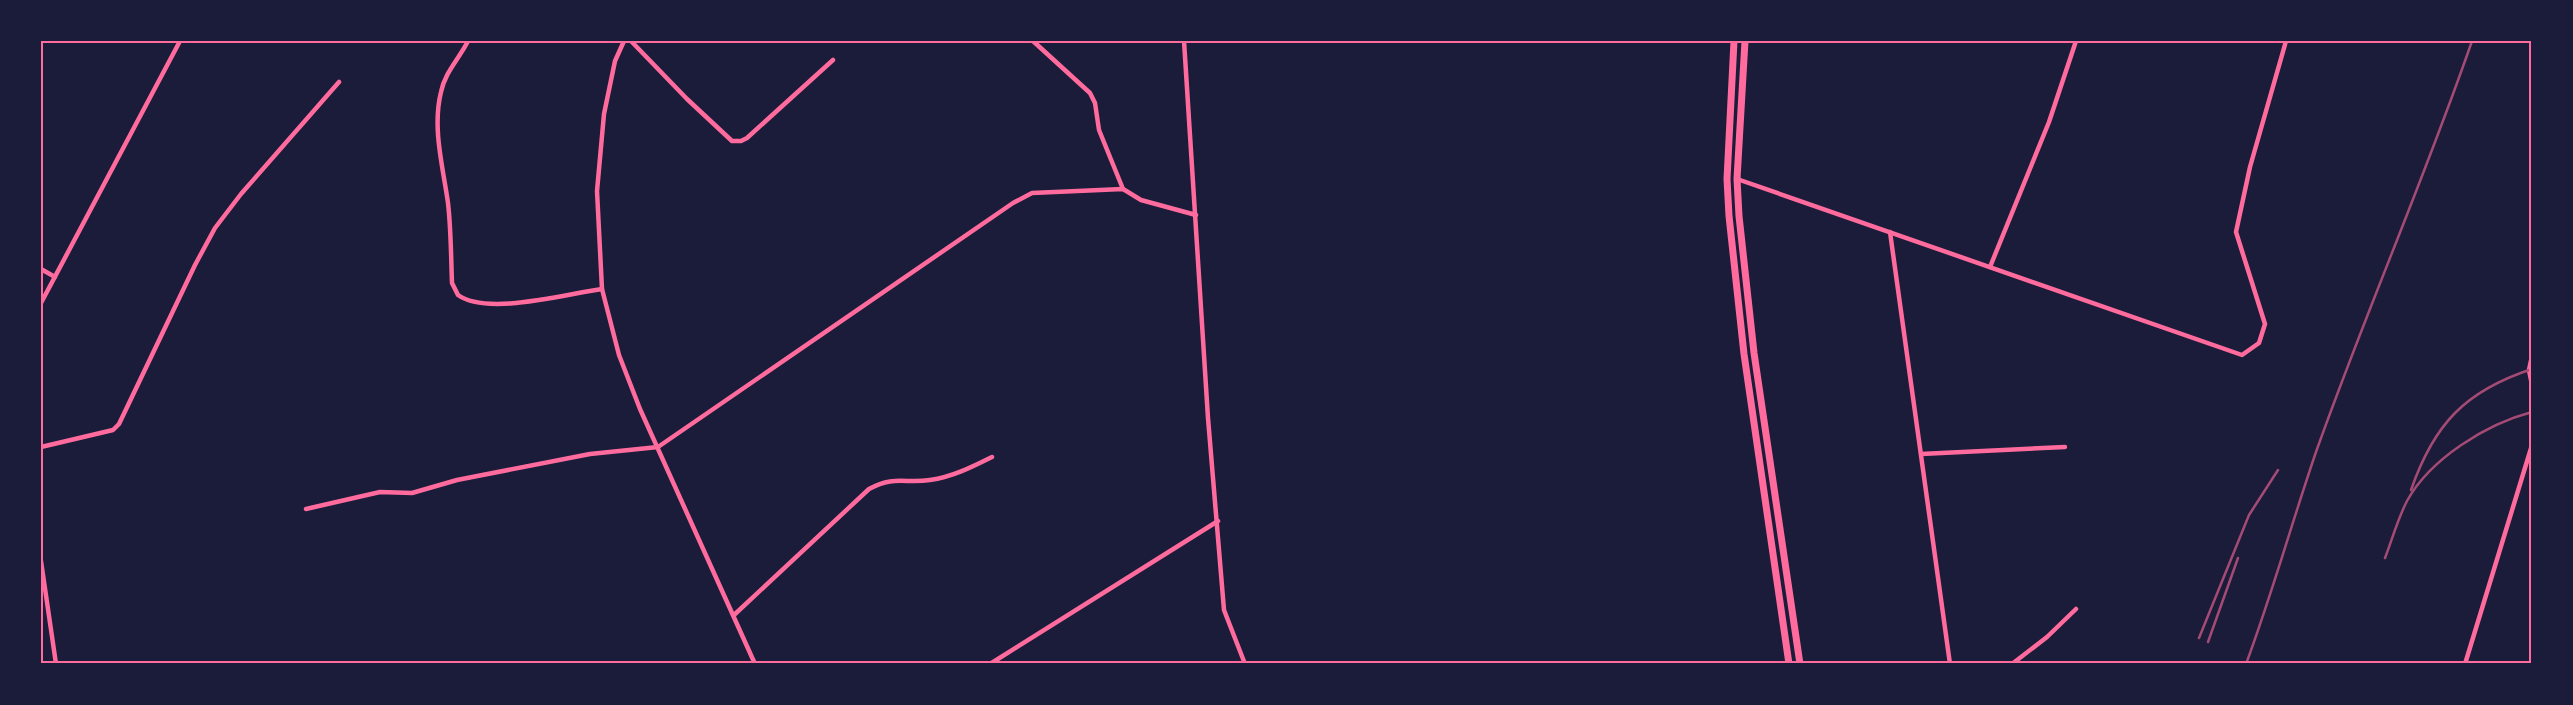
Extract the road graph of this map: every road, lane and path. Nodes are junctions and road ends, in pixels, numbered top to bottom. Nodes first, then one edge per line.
1 (180, 41) edge
2 (468, 41) edge
3 (624, 41) edge
4 (631, 41) edge
5 (1033, 41) edge
6 (1184, 41) edge
7 (1734, 41) edge
8 (1745, 41) edge
9 (2076, 41) edge
10 (2286, 41) edge
11 (833, 60) dead end
12 (339, 82) dead end
13 (1737, 179) junction
14 (1122, 189) junction
15 (1196, 215) junction
16 (1890, 232) junction
17 (1990, 267) junction
18 (41, 269) edge
19 (55, 276) junction
20 (602, 288) junction
21 (41, 303) edge
22 (2532, 356) edge
23 (2532, 385) edge
24 (2532, 445) edge
25 (41, 446) edge
26 (658, 447) junction
27 (2065, 447) dead end
28 (1921, 454) junction
29 (992, 458) dead end
30 (306, 509) dead end
31 (1218, 521) junction
32 (41, 561) edge
33 (2076, 609) dead end
34 (734, 615) junction
35 (56, 664) edge
36 (756, 664) edge
37 (990, 664) edge
38 (1245, 664) edge
39 (1790, 664) edge
40 (1800, 664) edge
41 (1950, 664) edge
42 (2012, 664) edge
43 (2465, 664) edge

1 - 19 street
2 - 20 street
3 - 20 street
4 - 11 street
5 - 14 street
6 - 15 street
7 - 39 main road
8 - 13 main road
9 - 17 street
10 - 17 street
12 - 25 street
13 - 16 street
13 - 40 main road
14 - 15 street
14 - 26 street
15 - 31 street
16 - 17 street
16 - 28 street
18 - 19 street
19 - 21 street
20 - 26 street
22 - 23 street
24 - 43 street
26 - 30 street
26 - 34 street
27 - 28 street
28 - 41 street
29 - 34 street
31 - 37 street
31 - 38 street
32 - 35 street
33 - 42 street
34 - 36 street

